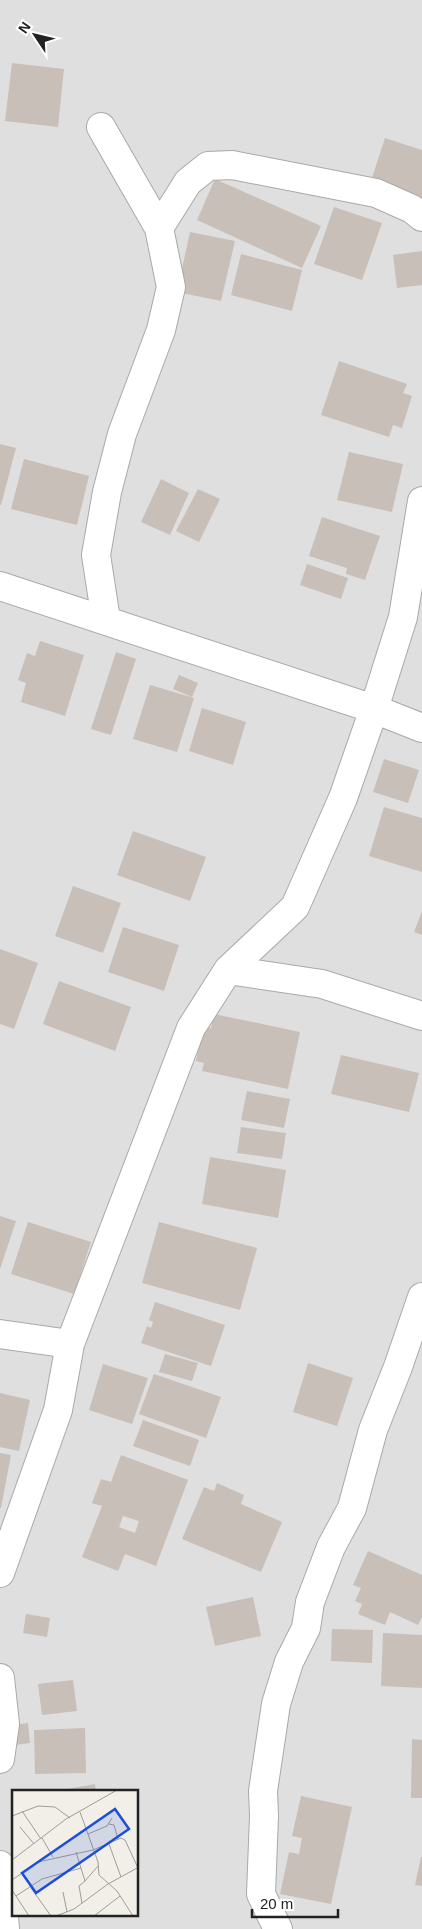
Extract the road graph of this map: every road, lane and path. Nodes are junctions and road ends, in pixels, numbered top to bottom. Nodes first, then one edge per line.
1 (101, 127) dead end
2 (422, 217) edge
3 (158, 228) junction
4 (422, 501) edge
5 (0, 586) edge
6 (106, 620) junction
7 (412, 623) edge
8 (374, 709) junction
9 (422, 728) edge
10 (228, 970) junction
11 (422, 1016) edge
12 (422, 1297) edge
13 (0, 1334) edge
14 (70, 1344) junction
15 (0, 1573) edge
16 (0, 1678) edge
17 (0, 1759) edge
18 (0, 1866) edge
19 (5, 1929) edge
20 (278, 1929) edge

1 - 3 street
2 - 3 street
3 - 6 street
4 - 7 street
5 - 6 street
6 - 8 street
7 - 8 street
8 - 9 street
8 - 10 street
10 - 11 street
10 - 14 street
12 - 20 street
13 - 14 street
14 - 15 street
16 - 17 street
18 - 19 street

